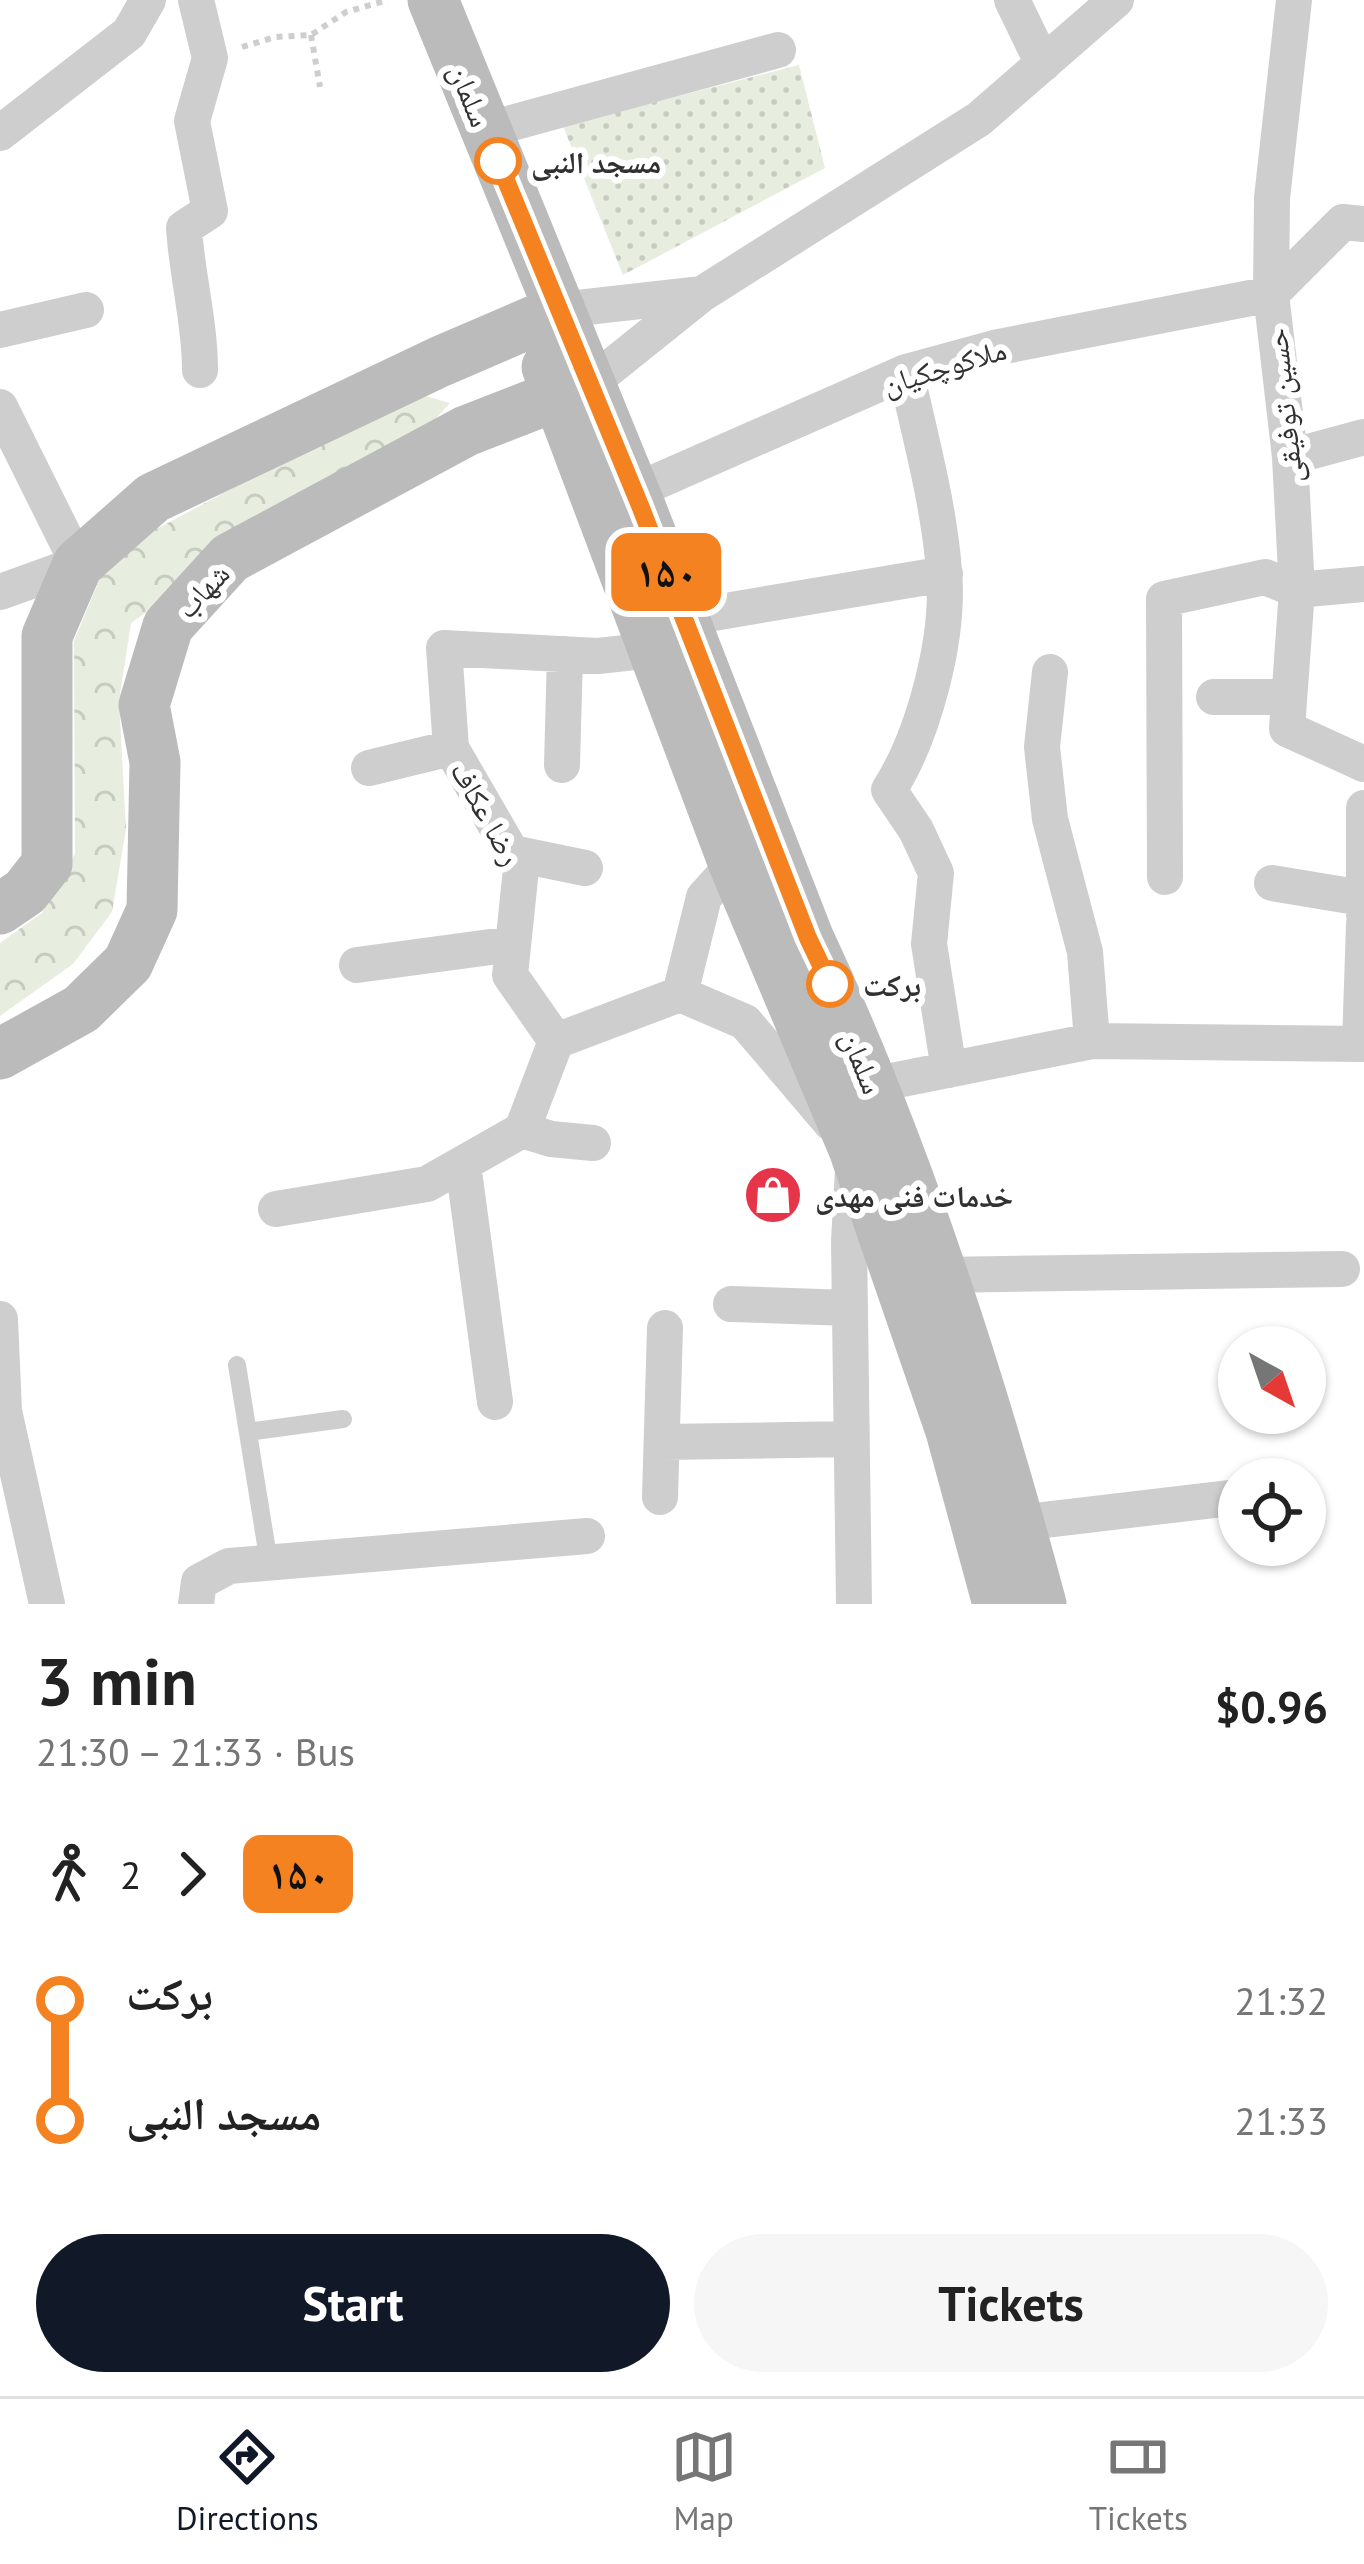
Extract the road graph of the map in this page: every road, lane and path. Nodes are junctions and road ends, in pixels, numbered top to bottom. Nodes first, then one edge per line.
1 (148, 0) edge
2 (196, 0) edge
3 (392, 0) edge
4 (433, 0) edge
5 (1012, 0) edge
6 (1116, 0) edge
7 (1294, 0) edge
8 (311, 35) junction
9 (778, 50) dead end
10 (210, 58) junction
11 (1043, 64) junction
12 (320, 87) dead end
13 (486, 130) junction
14 (0, 133) edge
15 (1364, 224) edge
16 (702, 294) junction
17 (1271, 295) junction
18 (86, 310) dead end
19 (544, 316) junction
20 (0, 330) edge
21 (439, 362) junction
22 (200, 370) dead end
23 (906, 372) junction
24 (574, 388) junction
25 (0, 407) edge
26 (466, 431) junction
27 (1364, 437) edge
28 (1290, 457) junction
29 (633, 492) junction
30 (78, 564) junction
31 (945, 574) junction
32 (1364, 584) edge
33 (1297, 590) junction
34 (0, 592) edge
35 (669, 634) junction
36 (566, 654) junction
37 (1050, 672) dead end
38 (1214, 697) dead end
39 (1289, 697) junction
40 (451, 748) junction
41 (1364, 764) edge
42 (562, 765) dead end
43 (369, 768) dead end
44 (1364, 808) edge
45 (512, 853) junction
46 (734, 864) junction
47 (585, 868) dead end
48 (1165, 877) dead end
49 (1272, 883) dead end
50 (0, 909) edge
51 (1364, 912) edge
52 (513, 944) junction
53 (357, 965) dead end
54 (680, 994) junction
55 (556, 1040) junction
56 (1093, 1041) junction
57 (1362, 1044) edge
58 (0, 1054) edge
59 (949, 1070) junction
60 (872, 1085) junction
61 (522, 1130) junction
62 (593, 1144) dead end
63 (854, 1149) junction
64 (463, 1164) junction
65 (276, 1210) dead end
66 (1342, 1269) dead end
67 (940, 1275) junction
68 (730, 1304) dead end
69 (850, 1308) junction
70 (0, 1319) edge
71 (665, 1328) dead end
72 (237, 1365) dead end
73 (495, 1402) dead end
74 (2, 1411) edge
75 (343, 1419) dead end
76 (248, 1432) junction
77 (851, 1439) junction
78 (663, 1442) junction
79 (660, 1497) dead end
80 (1218, 1499) edge
81 (1019, 1522) junction
82 (587, 1536) dead end
83 (269, 1562) junction
84 (47, 1604) edge
85 (196, 1604) edge
86 (854, 1604) edge
87 (998, 1604) edge
88 (1041, 1604) edge

1 - 14 street
2 - 10 street
3 - 8 path
3 - 19 main road, سلمان
4 - 13 main road, سلمان
5 - 11 street
6 - 11 street
7 - 17 street, حسین توفیقی
8 - 10 path
8 - 12 path
9 - 13 street
10 - 22 street
11 - 16 street
13 - 19 main road, سلمان
15 - 17 street
16 - 19 street
16 - 24 street
17 - 23 street, ملاکوچکیان
17 - 28 street, حسین توفیقی
18 - 20 street
19 - 21 main road
19 - 24 main road, سلمان
21 - 26 main road
21 - 30 main road
23 - 29 street, ملاکوچکیان
23 - 31 street
24 - 26 main road, شهاب
24 - 29 main road, سلمان
24 - 35 main road, سلمان
25 - 30 street
26 - 58 main road, شهاب
27 - 28 street
28 - 33 street, حسین توفیقی
29 - 35 main road, سلمان
30 - 34 street
30 - 50 main road
31 - 35 street, رضا عکاف
31 - 59 street
32 - 33 street
33 - 39 street, حسین توفیقی
33 - 48 street
35 - 36 street, رضا عکاف
35 - 46 main road, سلمان
35 - 60 main road, سلمان
36 - 40 street, رضا عکاف
36 - 42 street
37 - 56 street
38 - 39 street
39 - 41 street
40 - 43 street
40 - 45 street, رضا عکاف
44 - 51 street
45 - 47 street
45 - 52 street, رضا عکاف
46 - 54 street
46 - 63 main road, سلمان
49 - 51 street
51 - 57 street
52 - 53 street
52 - 55 street, رضا عکاف
54 - 55 street
54 - 63 street
55 - 61 street
56 - 57 street
56 - 59 street
59 - 60 street
60 - 67 main road, سلمان
61 - 62 street
61 - 64 street
63 - 69 street
63 - 87 main road, سلمان
64 - 65 street
64 - 73 street
66 - 67 street
67 - 81 main road, سلمان
68 - 69 street
69 - 77 street
70 - 74 street
71 - 78 street
72 - 76 lane
74 - 84 street
75 - 76 lane
76 - 83 lane
77 - 78 street
77 - 86 street
78 - 79 street
80 - 81 street
81 - 88 main road, سلمان
82 - 83 street
83 - 85 street

